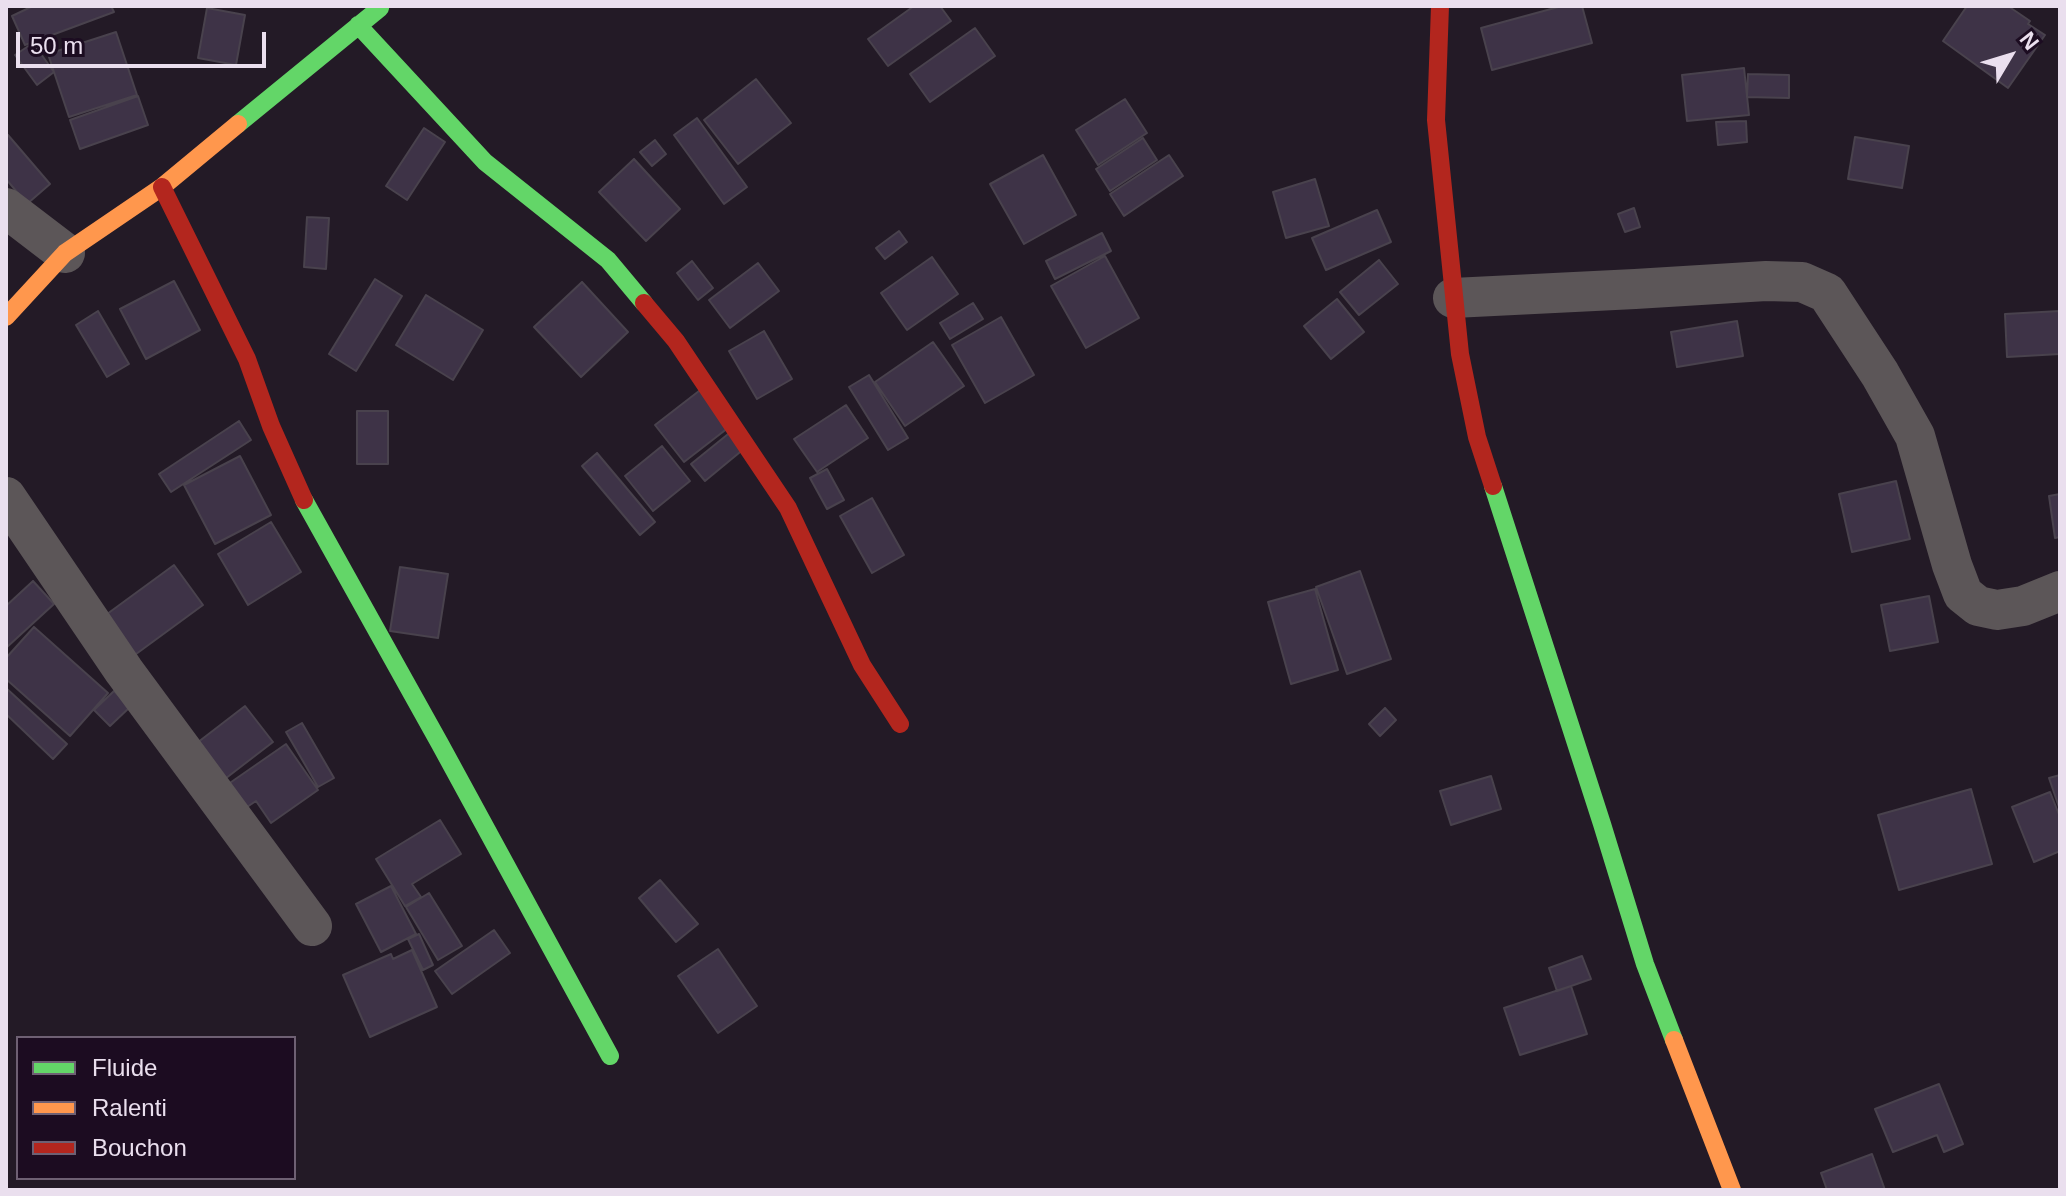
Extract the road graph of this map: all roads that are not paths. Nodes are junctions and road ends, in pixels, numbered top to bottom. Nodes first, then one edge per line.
1 (382, 6) edge
2 (1440, 6) edge
3 (358, 25) junction
4 (162, 187) junction
5 (6, 208) edge
6 (65, 253) junction
7 (1453, 298) junction
8 (6, 317) edge
9 (6, 497) edge
10 (2060, 591) edge
11 (900, 724) dead end
12 (312, 926) dead end
13 (610, 1056) dead end
14 (1732, 1190) edge

1 - 3 street
2 - 7 street
3 - 4 street
3 - 11 street
4 - 6 street
4 - 13 street
5 - 6 street
6 - 8 street
7 - 10 street
7 - 14 street
9 - 12 street

